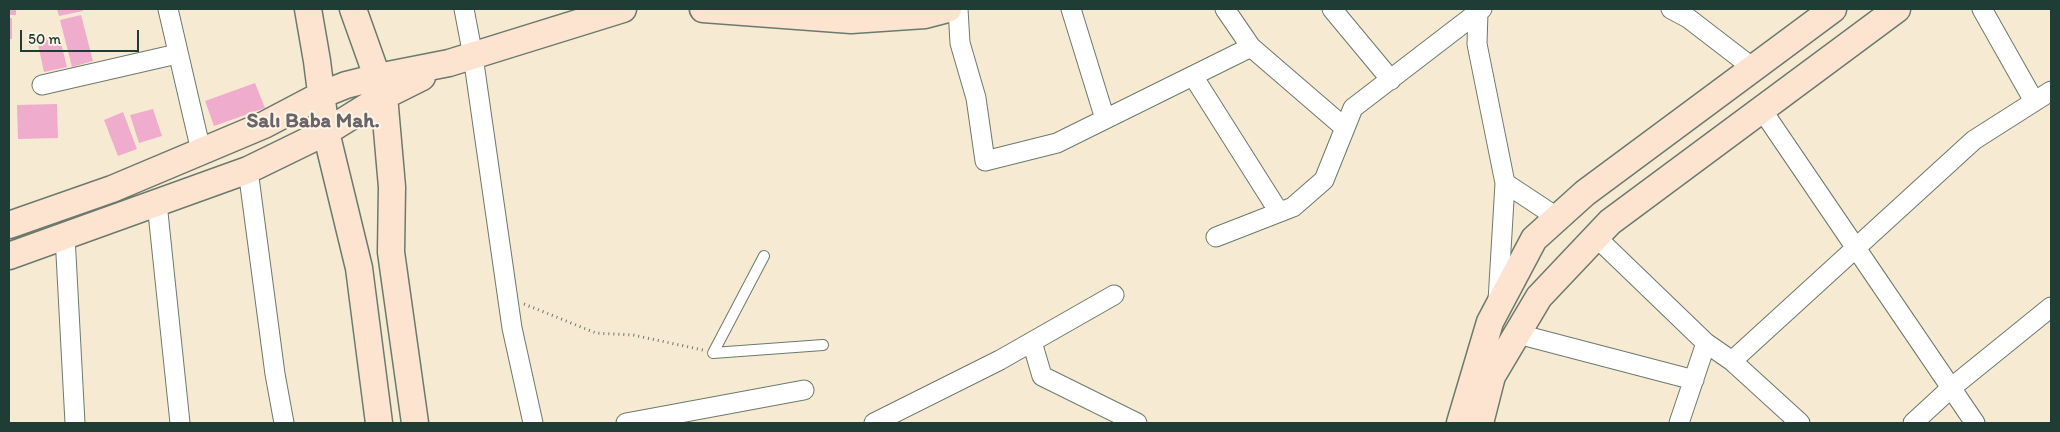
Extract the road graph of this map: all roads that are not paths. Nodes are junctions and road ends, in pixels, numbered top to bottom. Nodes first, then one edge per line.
1 (168, 9) edge
2 (308, 9) edge
3 (353, 9) edge
4 (464, 9) edge
5 (622, 9) edge
6 (703, 9) edge
7 (948, 9) edge
8 (958, 9) edge
9 (1071, 9) edge
10 (1225, 9) edge
11 (1332, 9) edge
12 (1670, 9) edge
13 (1833, 9) edge
14 (1897, 9) edge
15 (1982, 9) edge
16 (1478, 10) edge
17 (787, 12) edge
18 (1251, 47) junction
19 (177, 54) junction
20 (461, 60) junction
21 (1753, 68) junction
22 (1193, 76) junction
23 (1391, 80) junction
24 (42, 84) dead end
25 (381, 86) junction
26 (2051, 91) edge
27 (321, 95) junction
28 (2034, 102) junction
29 (1762, 110) junction
30 (1105, 120) junction
31 (1345, 128) junction
32 (326, 132) junction
33 (201, 151) junction
34 (248, 170) junction
35 (1504, 183) junction
36 (157, 204) junction
37 (1279, 212) junction
38 (1558, 218) junction
39 (9, 225) edge
40 (65, 236) junction
41 (1596, 236) junction
42 (1216, 237) dead end
43 (1856, 248) junction
44 (9, 256) edge
45 (764, 256) dead end
46 (1114, 296) dead end
47 (1497, 305) junction
48 (2051, 307) edge
49 (1518, 334) junction
50 (1032, 342) junction
51 (1706, 343) junction
52 (823, 345) dead end
53 (1732, 361) junction
54 (1694, 380) junction
55 (1951, 388) junction
56 (804, 390) dead end
57 (900, 418) edge
58 (75, 423) edge
59 (180, 423) edge
60 (284, 423) edge
61 (379, 423) edge
62 (415, 423) edge
63 (533, 423) edge
64 (626, 423) edge
65 (874, 423) edge
66 (1137, 423) edge
67 (1460, 423) edge
68 (1480, 423) edge
69 (1679, 423) edge
70 (1800, 423) edge
71 (1913, 423) edge
72 (1975, 423) edge

1 - 19 street
2 - 27 street
3 - 25 street
4 - 20 street
5 - 20 street
6 - 17 street
7 - 17 street
8 - 30 street
9 - 30 street
10 - 18 street
11 - 23 street
12 - 21 street
13 - 21 street
14 - 29 street
15 - 28 street
16 - 23 street
16 - 35 street
18 - 22 street
18 - 31 street
19 - 24 street
19 - 33 street
20 - 25 street
20 - 63 street
21 - 38 street
22 - 30 street
22 - 37 street
23 - 31 street
25 - 27 street
25 - 32 street
25 - 62 street
26 - 28 street
27 - 32 street
27 - 33 street
28 - 43 street
29 - 41 street
29 - 43 street
31 - 37 street
32 - 34 street
32 - 61 street
33 - 39 street
34 - 36 street
34 - 60 street
35 - 38 street
35 - 47 street
36 - 40 street
36 - 59 street
37 - 42 street
38 - 47 street
40 - 44 street
40 - 58 street
41 - 49 street
41 - 51 street
43 - 53 street
43 - 55 street
45 - 52 lane
46 - 50 street
47 - 67 street
48 - 55 street
49 - 54 street
49 - 68 street
50 - 57 street
50 - 66 street
51 - 53 street
51 - 54 street
53 - 70 street
54 - 69 street
55 - 71 street
55 - 72 street
56 - 64 street
57 - 65 street

